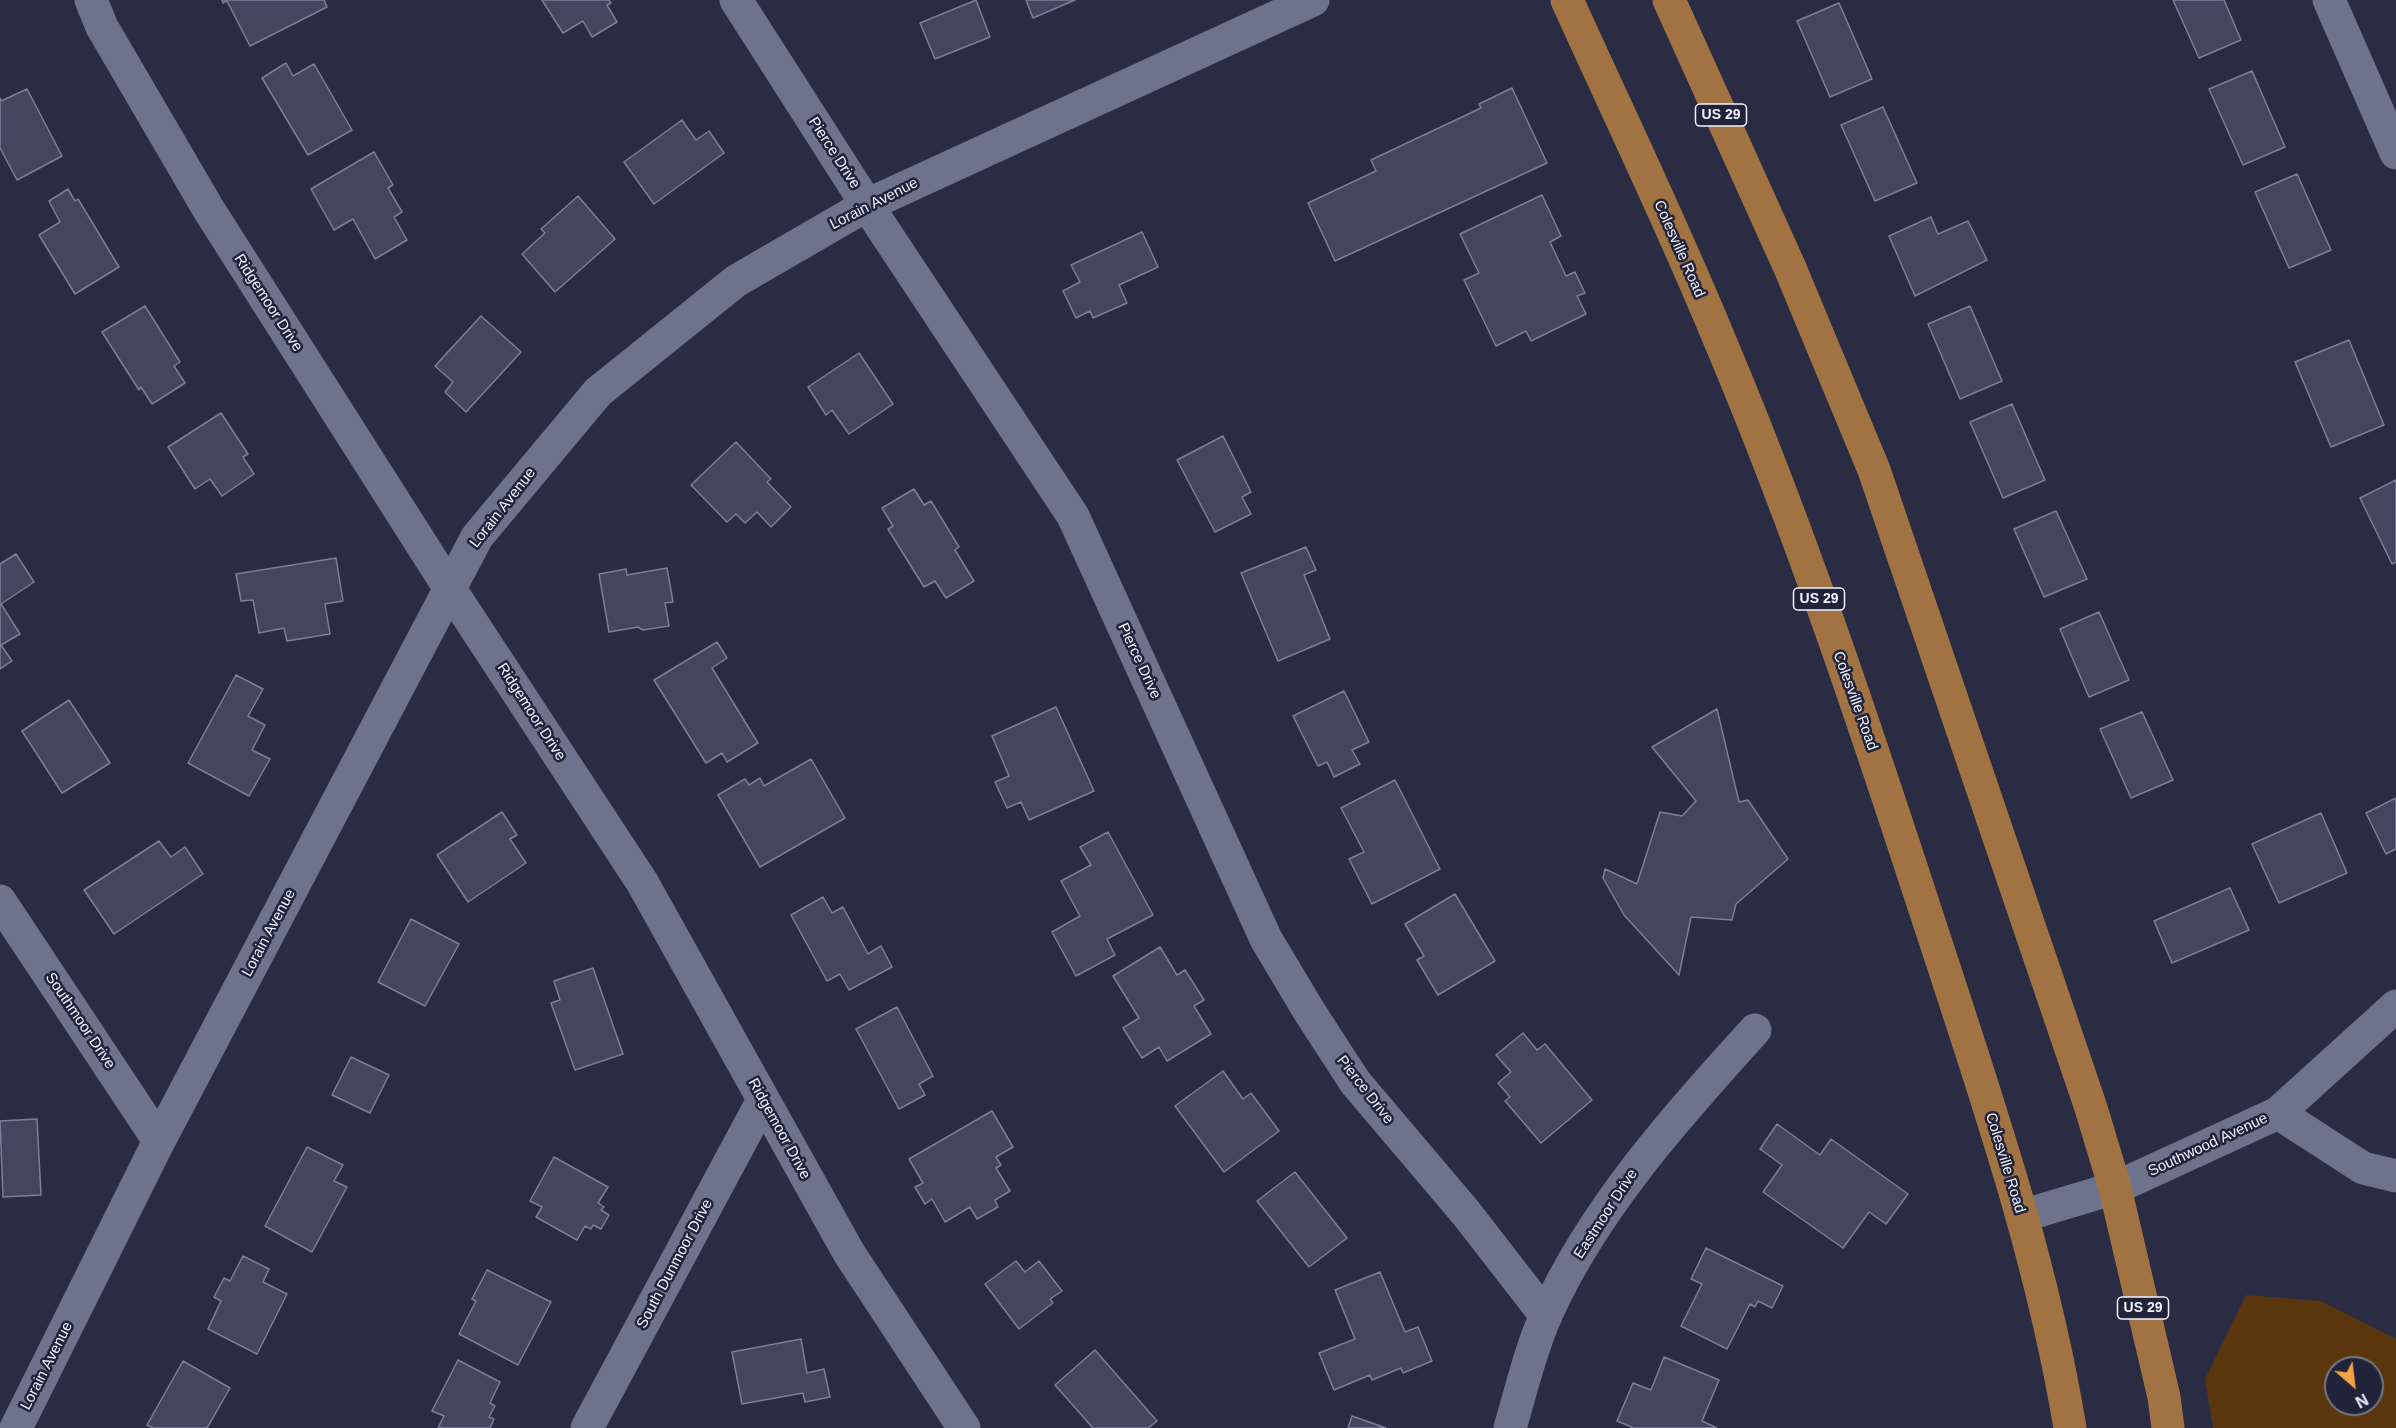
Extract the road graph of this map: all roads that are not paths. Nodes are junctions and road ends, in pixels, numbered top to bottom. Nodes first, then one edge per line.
1 (90, 0) edge
2 (736, 0) edge
3 (1313, 0) edge
4 (1567, 0) edge
5 (1670, 0) edge
6 (2329, 0) edge
7 (2396, 153) edge
8 (867, 205) junction
9 (450, 589) junction
10 (0, 901) edge
11 (2396, 1006) edge
12 (1755, 1030) dead end
13 (763, 1100) junction
14 (2278, 1113) junction
15 (159, 1141) junction
16 (2396, 1176) edge
17 (2115, 1188) junction
18 (2022, 1216) junction
19 (1546, 1316) junction
20 (16, 1428) edge
21 (587, 1428) edge
22 (964, 1428) edge
23 (1510, 1428) edge
24 (2070, 1428) edge
25 (2168, 1428) edge

1 - 9 street, Ridgemoor Drive
2 - 8 street, Pierce Drive
3 - 8 street, Lorain Avenue
4 - 18 highway, Colesville Road / US 29
5 - 17 highway, US 29
6 - 7 street
8 - 9 street, Lorain Avenue
8 - 19 street, Pierce Drive
9 - 13 street, Ridgemoor Drive
9 - 15 street, Lorain Avenue
10 - 15 street, Southmoor Drive
11 - 14 street, Southwood Avenue
12 - 19 street, Eastmoor Drive
13 - 21 street, South Dunmoor Drive
13 - 22 street, Ridgemoor Drive
14 - 16 street
14 - 17 street, Southwood Avenue
15 - 20 street, Lorain Avenue
17 - 18 street, Southwood Avenue
17 - 25 highway, US 29
18 - 24 highway, Colesville Road / US 29
19 - 23 street, Eastmoor Drive

